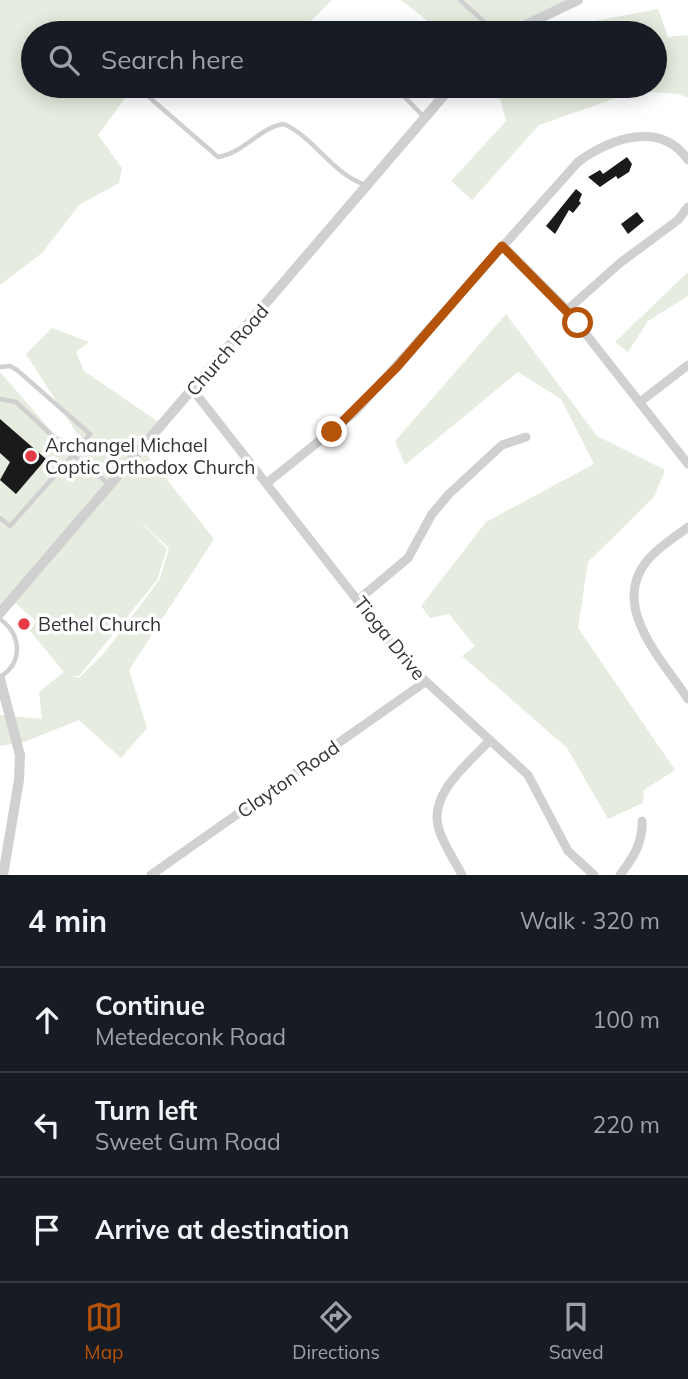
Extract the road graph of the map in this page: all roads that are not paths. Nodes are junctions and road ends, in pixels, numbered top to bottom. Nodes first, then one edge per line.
1 (460, 0) edge
2 (578, 0) edge
3 (484, 21) edge
4 (534, 21) edge
5 (150, 98) dead end
6 (406, 98) edge
7 (442, 98) edge
8 (425, 118) junction
9 (688, 160) edge
10 (354, 182) junction
11 (368, 186) junction
12 (359, 197) junction
13 (688, 207) edge
14 (502, 246) junction
15 (567, 310) junction
16 (688, 365) edge
17 (0, 367) edge
18 (193, 390) junction
19 (0, 400) edge
20 (640, 402) junction
21 (526, 437) dead end
22 (73, 455) junction
23 (688, 464) edge
24 (267, 483) junction
25 (110, 485) junction
26 (0, 518) edge
27 (688, 527) edge
28 (358, 600) junction
29 (0, 613) edge
30 (0, 619) edge
31 (0, 678) edge
32 (425, 682) junction
33 (688, 699) edge
34 (5, 713) edge
35 (490, 740) junction
36 (642, 821) dead end
37 (5, 833) edge
38 (3, 875) edge
39 (151, 875) edge
40 (462, 875) edge
41 (594, 875) edge
42 (620, 875) edge

1 - 3 lane
2 - 4 street
5 - 10 lane
6 - 8 lane
7 - 8 street, Church Road
8 - 11 street, Church Road
9 - 14 street
10 - 11 lane
10 - 12 lane
11 - 12 street, Church Road
12 - 18 street, Church Road
13 - 15 street
14 - 15 street
14 - 24 street
15 - 20 street
16 - 20 street
17 - 22 lane
18 - 24 street, Tioga Drive
18 - 25 street, Church Road
19 - 22 lane
20 - 23 street
21 - 28 street
22 - 25 lane
22 - 26 lane
24 - 28 street, Tioga Drive
25 - 29 street, Church Road
27 - 33 street
28 - 32 street, Tioga Drive
30 - 31 lane
31 - 34 street
32 - 35 street, Tioga Drive
32 - 39 street, Clayton Road
34 - 37 street
35 - 40 street
35 - 41 street, Tioga Drive
36 - 42 street
37 - 38 street

